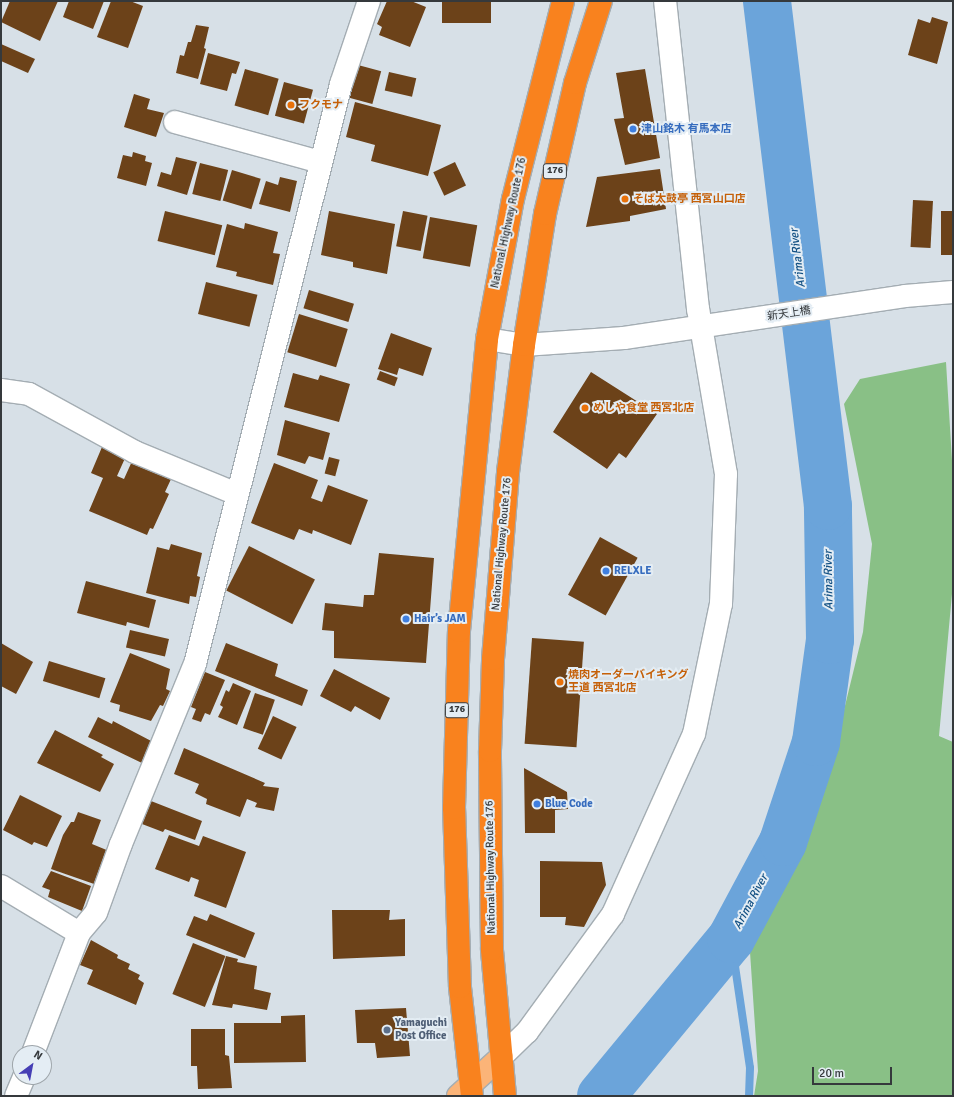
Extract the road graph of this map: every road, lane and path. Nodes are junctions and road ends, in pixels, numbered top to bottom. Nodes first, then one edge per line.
1 (369, 1) edge
2 (563, 1) edge
3 (601, 1) edge
4 (665, 1) edge
5 (175, 122) dead end
6 (320, 162) junction
7 (953, 292) edge
8 (708, 327) junction
9 (487, 339) junction
10 (524, 344) junction
11 (1, 390) edge
12 (237, 494) junction
13 (1, 886) edge
14 (79, 933) junction
15 (36, 1045) edge
16 (502, 1056) junction
17 (21, 1085) edge
18 (504, 1089) edge
19 (467, 1091) edge
20 (16, 1096) edge

1 - 6 street
2 - 9 highway, National Highway Route 176 / 176
3 - 10 highway, National Highway Route 176 / 176
4 - 8 street
5 - 6 street
6 - 12 street
7 - 8 street, 新天上橋
8 - 10 street, 新天上橋
8 - 16 street
9 - 10 street, 新天上橋
9 - 19 highway, National Highway Route 176 / 176
10 - 16 highway, National Highway Route 176 / 176
11 - 12 street
12 - 14 street
13 - 14 street
14 - 15 street
16 - 18 highway, National Highway Route 176 / 176
16 - 19 main road
17 - 20 street

